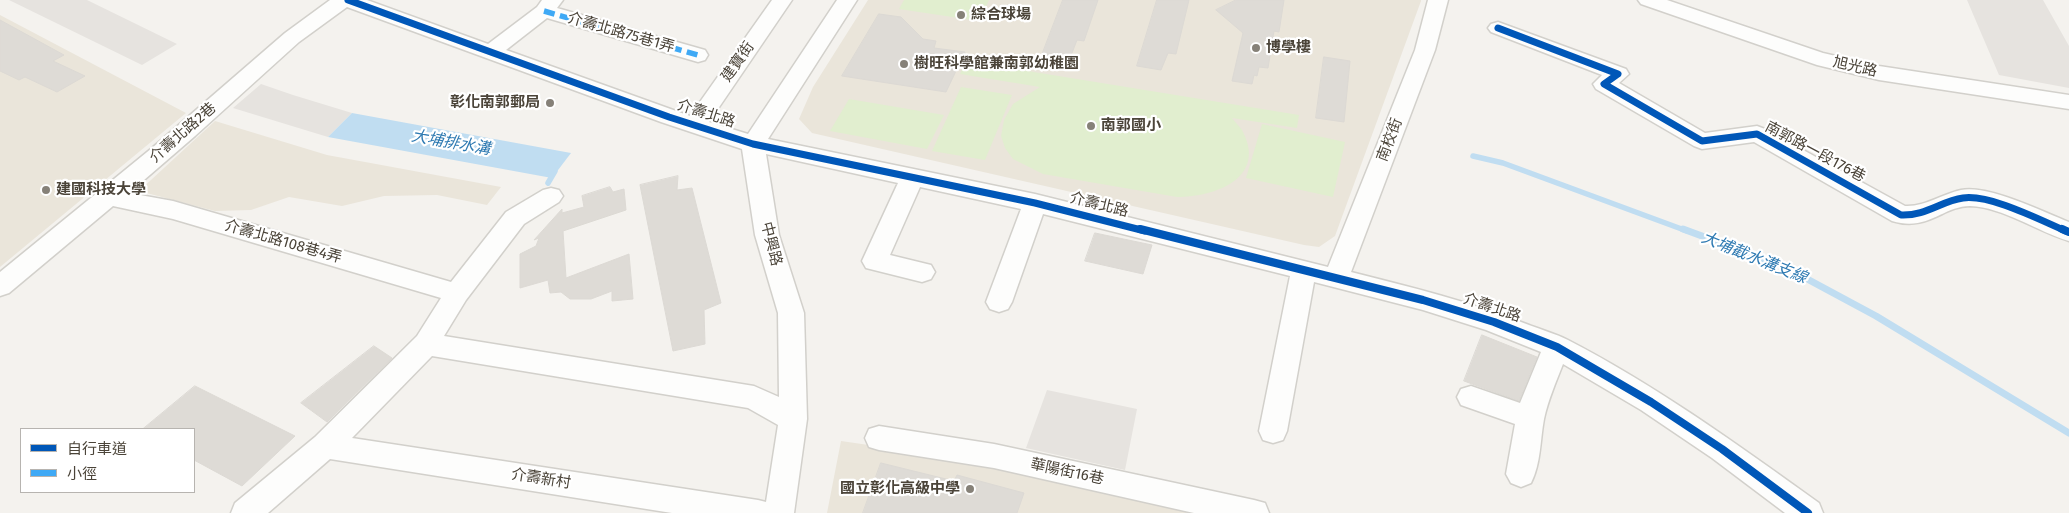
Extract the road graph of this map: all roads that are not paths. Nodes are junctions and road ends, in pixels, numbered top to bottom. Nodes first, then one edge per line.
1 (344, 0) edge
2 (348, 0) edge
3 (782, 0) edge
4 (847, 0) edge
5 (1438, 0) edge
6 (1648, 0) edge
7 (548, 5) edge
8 (1688, 7) edge
9 (1498, 28) dead end
10 (492, 51) junction
11 (698, 55) dead end
12 (2069, 102) edge
13 (695, 125) junction
14 (753, 144) junction
15 (912, 178) junction
16 (109, 196) junction
17 (551, 196) dead end
18 (1035, 203) junction
19 (2069, 232) edge
20 (1304, 270) junction
21 (922, 272) dead end
22 (1336, 278) junction
23 (0, 286) edge
24 (457, 293) junction
25 (999, 302) dead end
26 (426, 344) junction
27 (1558, 347) junction
28 (1471, 397) dead end
29 (1530, 418) junction
30 (793, 419) junction
31 (1273, 431) dead end
32 (879, 438) dead end
33 (325, 446) junction
34 (1521, 474) dead end
35 (246, 513) edge
36 (758, 513) edge
37 (779, 513) edge
38 (1254, 513) edge
39 (1808, 513) edge

1 - 16 street, 介壽北路2巷
2 - 10 street, 介壽北路
3 - 13 street, 建寶街
4 - 14 street
5 - 22 street, 南校街
6 - 8 street, 旭光路
7 - 10 street
7 - 11 street, 介壽北路75巷1弄
8 - 12 street, 旭光路
9 - 19 street, 南郭路一段176巷
10 - 13 street, 介壽北路
13 - 14 street, 介壽北路
14 - 15 street, 介壽北路
14 - 30 street, 中興路
15 - 18 street, 介壽北路
15 - 21 street
16 - 23 street, 介壽北路2巷
16 - 24 street, 介壽北路108巷4弄
17 - 24 street
18 - 20 street, 介壽北路
18 - 25 street
20 - 22 street, 介壽北路
20 - 31 street
22 - 27 street, 介壽北路
24 - 26 street
26 - 30 street
26 - 33 street
27 - 29 street
27 - 39 street, 介壽北路
28 - 29 street
29 - 34 street
30 - 37 street, 中興路
32 - 38 street, 華陽街16巷
33 - 35 street
33 - 36 street, 介壽新村

